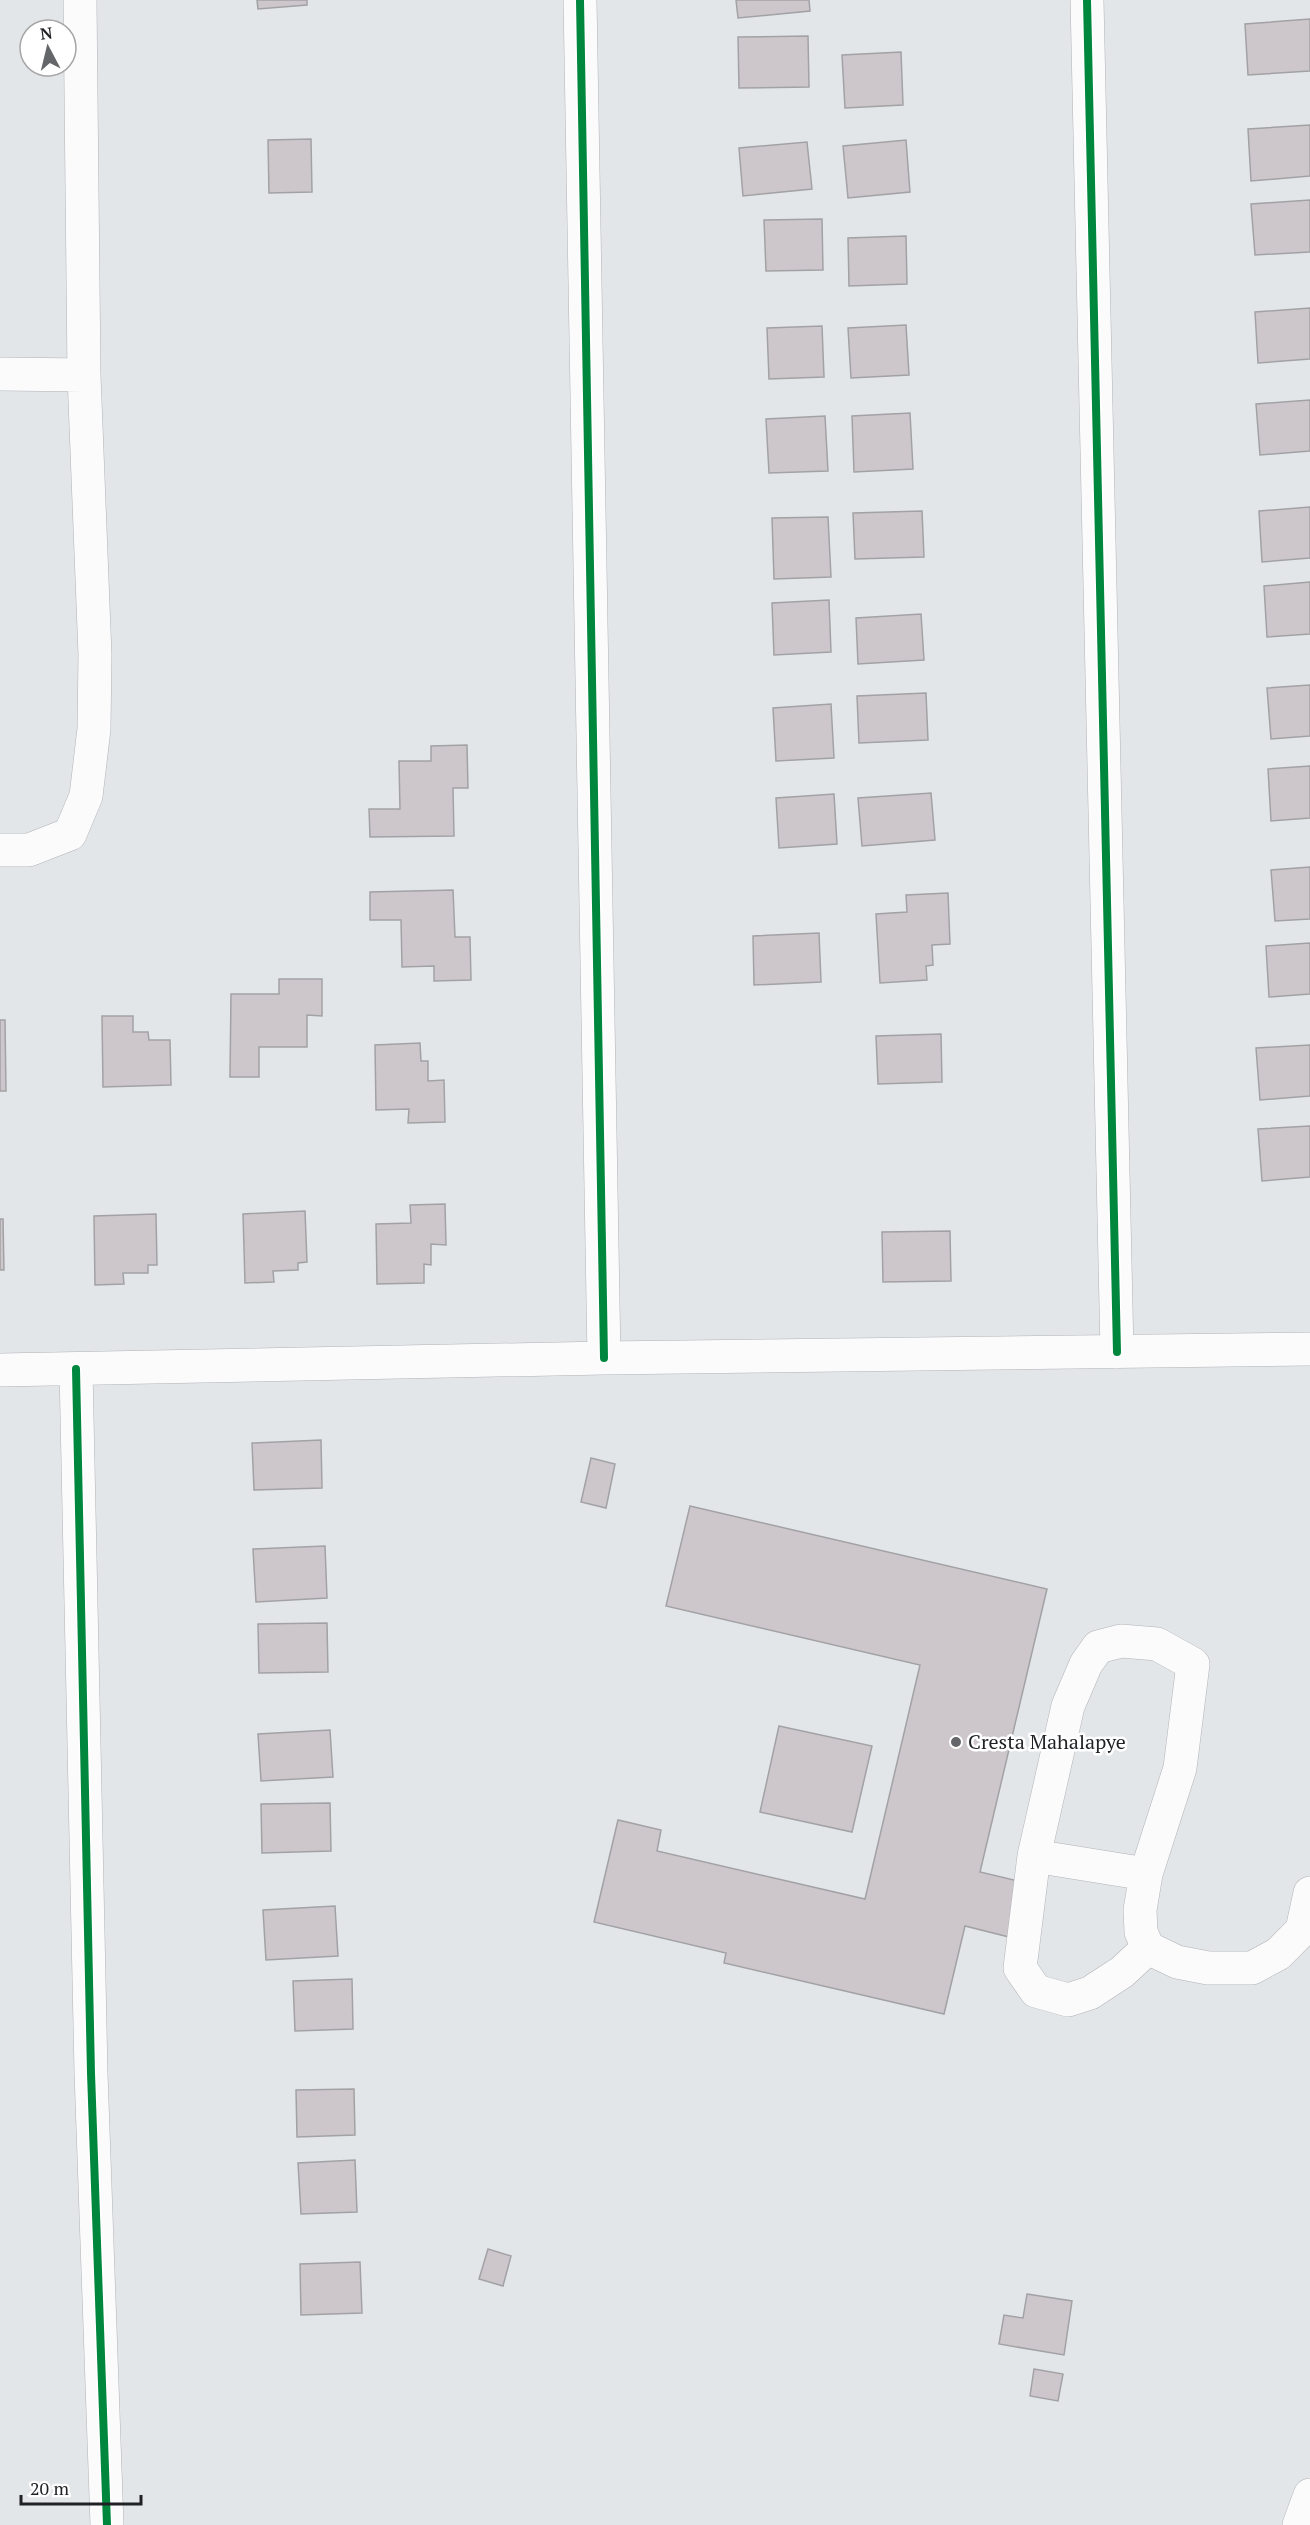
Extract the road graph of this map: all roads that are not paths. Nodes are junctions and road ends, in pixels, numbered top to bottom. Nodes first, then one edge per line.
1 (80, 0) edge
2 (580, 0) edge
3 (1087, 0) edge
4 (0, 374) edge
5 (84, 375) junction
6 (0, 850) edge
7 (1310, 1349) edge
8 (1117, 1352) junction
9 (604, 1358) junction
10 (76, 1369) junction
11 (0, 1370) edge
12 (1034, 1856) junction
13 (1146, 1874) junction
14 (1310, 1893) edge
15 (1148, 1948) junction
16 (1310, 2495) edge
17 (107, 2525) edge
18 (1299, 2525) edge

1 - 5 main road
2 - 9 main road
3 - 8 main road
4 - 5 main road
5 - 6 main road
7 - 8 main road
8 - 9 main road
9 - 10 main road
10 - 11 main road
10 - 17 main road
12 - 13 main road
12 - 13 main road
12 - 15 main road
13 - 15 main road
14 - 15 main road
16 - 18 main road

